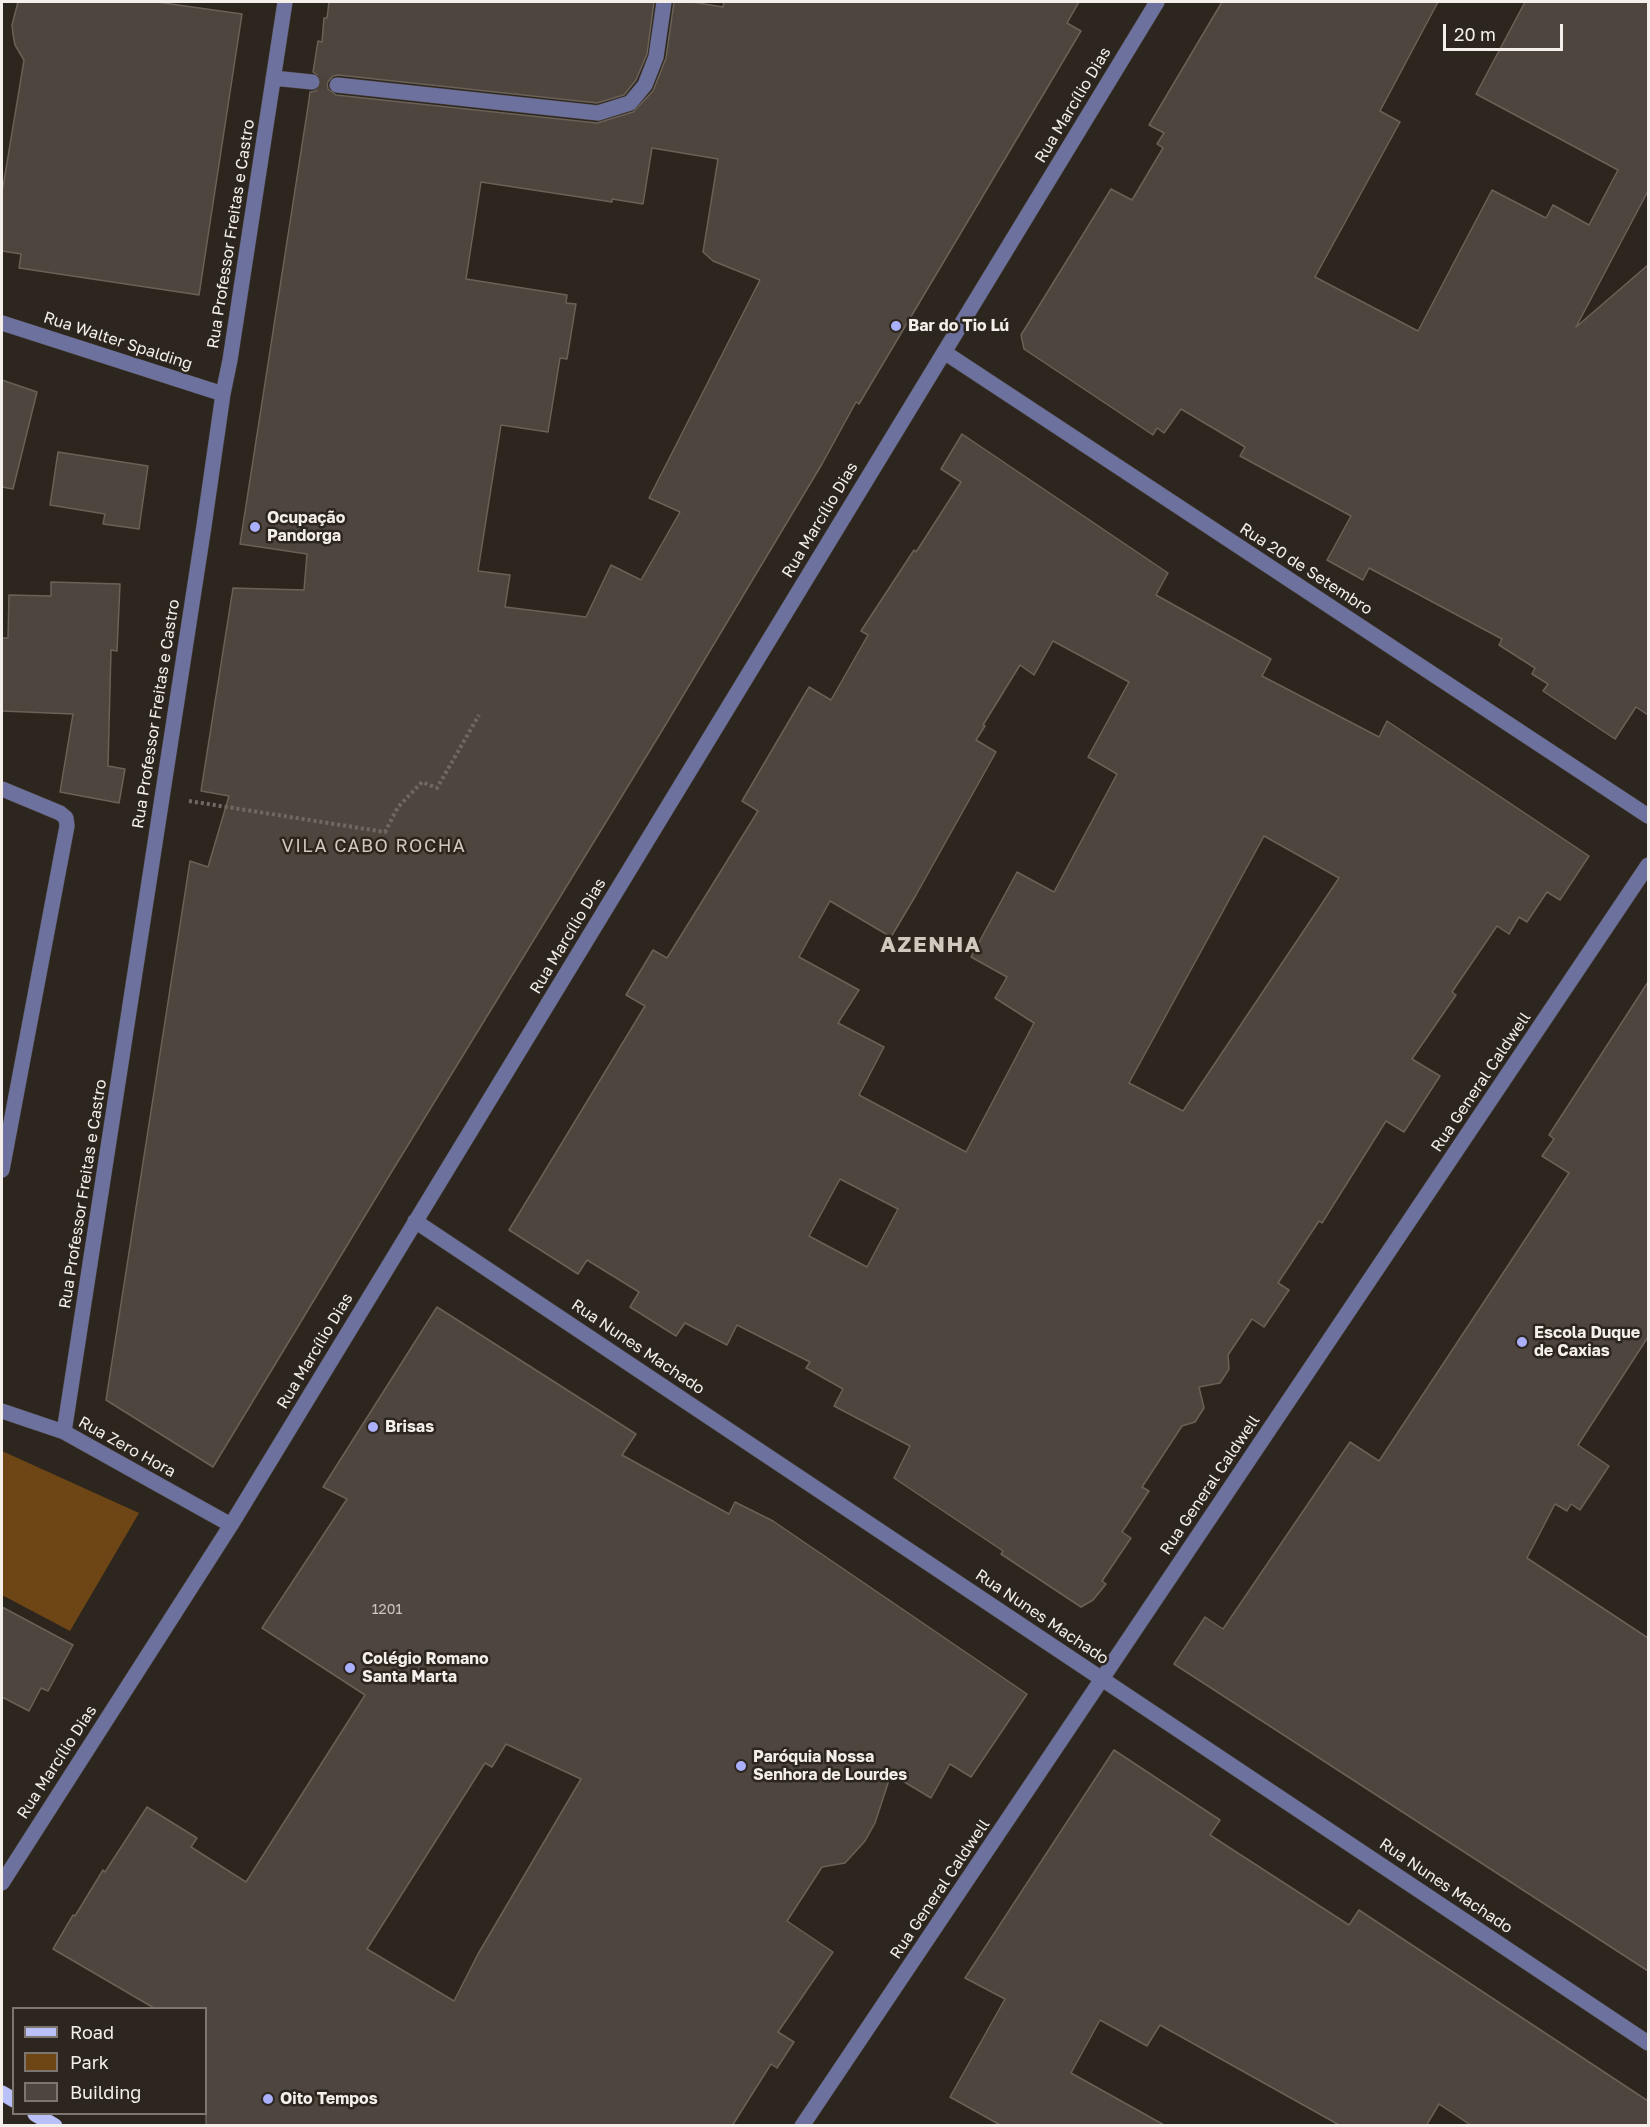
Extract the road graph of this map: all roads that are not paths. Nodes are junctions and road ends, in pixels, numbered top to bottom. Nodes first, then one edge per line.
1 (285, 2) edge
2 (664, 2) edge
3 (1157, 2) edge
4 (273, 78) junction
5 (312, 82) tunnel mouth
6 (338, 84) tunnel mouth
7 (2, 323) edge
8 (944, 352) junction
9 (223, 394) junction
10 (2, 789) edge
11 (1648, 816) edge
12 (1648, 865) edge
13 (2, 1170) edge
14 (415, 1221) junction
15 (2, 1411) edge
16 (64, 1432) junction
17 (231, 1525) junction
18 (1102, 1679) junction
19 (2, 1883) edge
20 (1648, 2043) edge
21 (38, 2115) edge
22 (55, 2126) edge
23 (802, 2126) edge

1 - 4 street, Rua Professor Freitas e Castro
2 - 6 street
3 - 8 street, Rua Marcílio Dias
4 - 5 street
4 - 9 street, Rua Professor Freitas e Castro
7 - 9 street, Rua Walter Spalding
8 - 11 street, Rua 20 de Setembro
8 - 14 street, Rua Marcílio Dias
9 - 16 street, Rua Professor Freitas e Castro
10 - 13 street
12 - 18 street, Rua General Caldwell
14 - 17 street, Rua Marcílio Dias
14 - 18 street, Rua Nunes Machado
15 - 16 street, Rua Zero Hora
16 - 17 street, Rua Zero Hora
17 - 19 street, Rua Marcílio Dias
18 - 20 street, Rua Nunes Machado
18 - 23 street, Rua General Caldwell
21 - 22 main road

